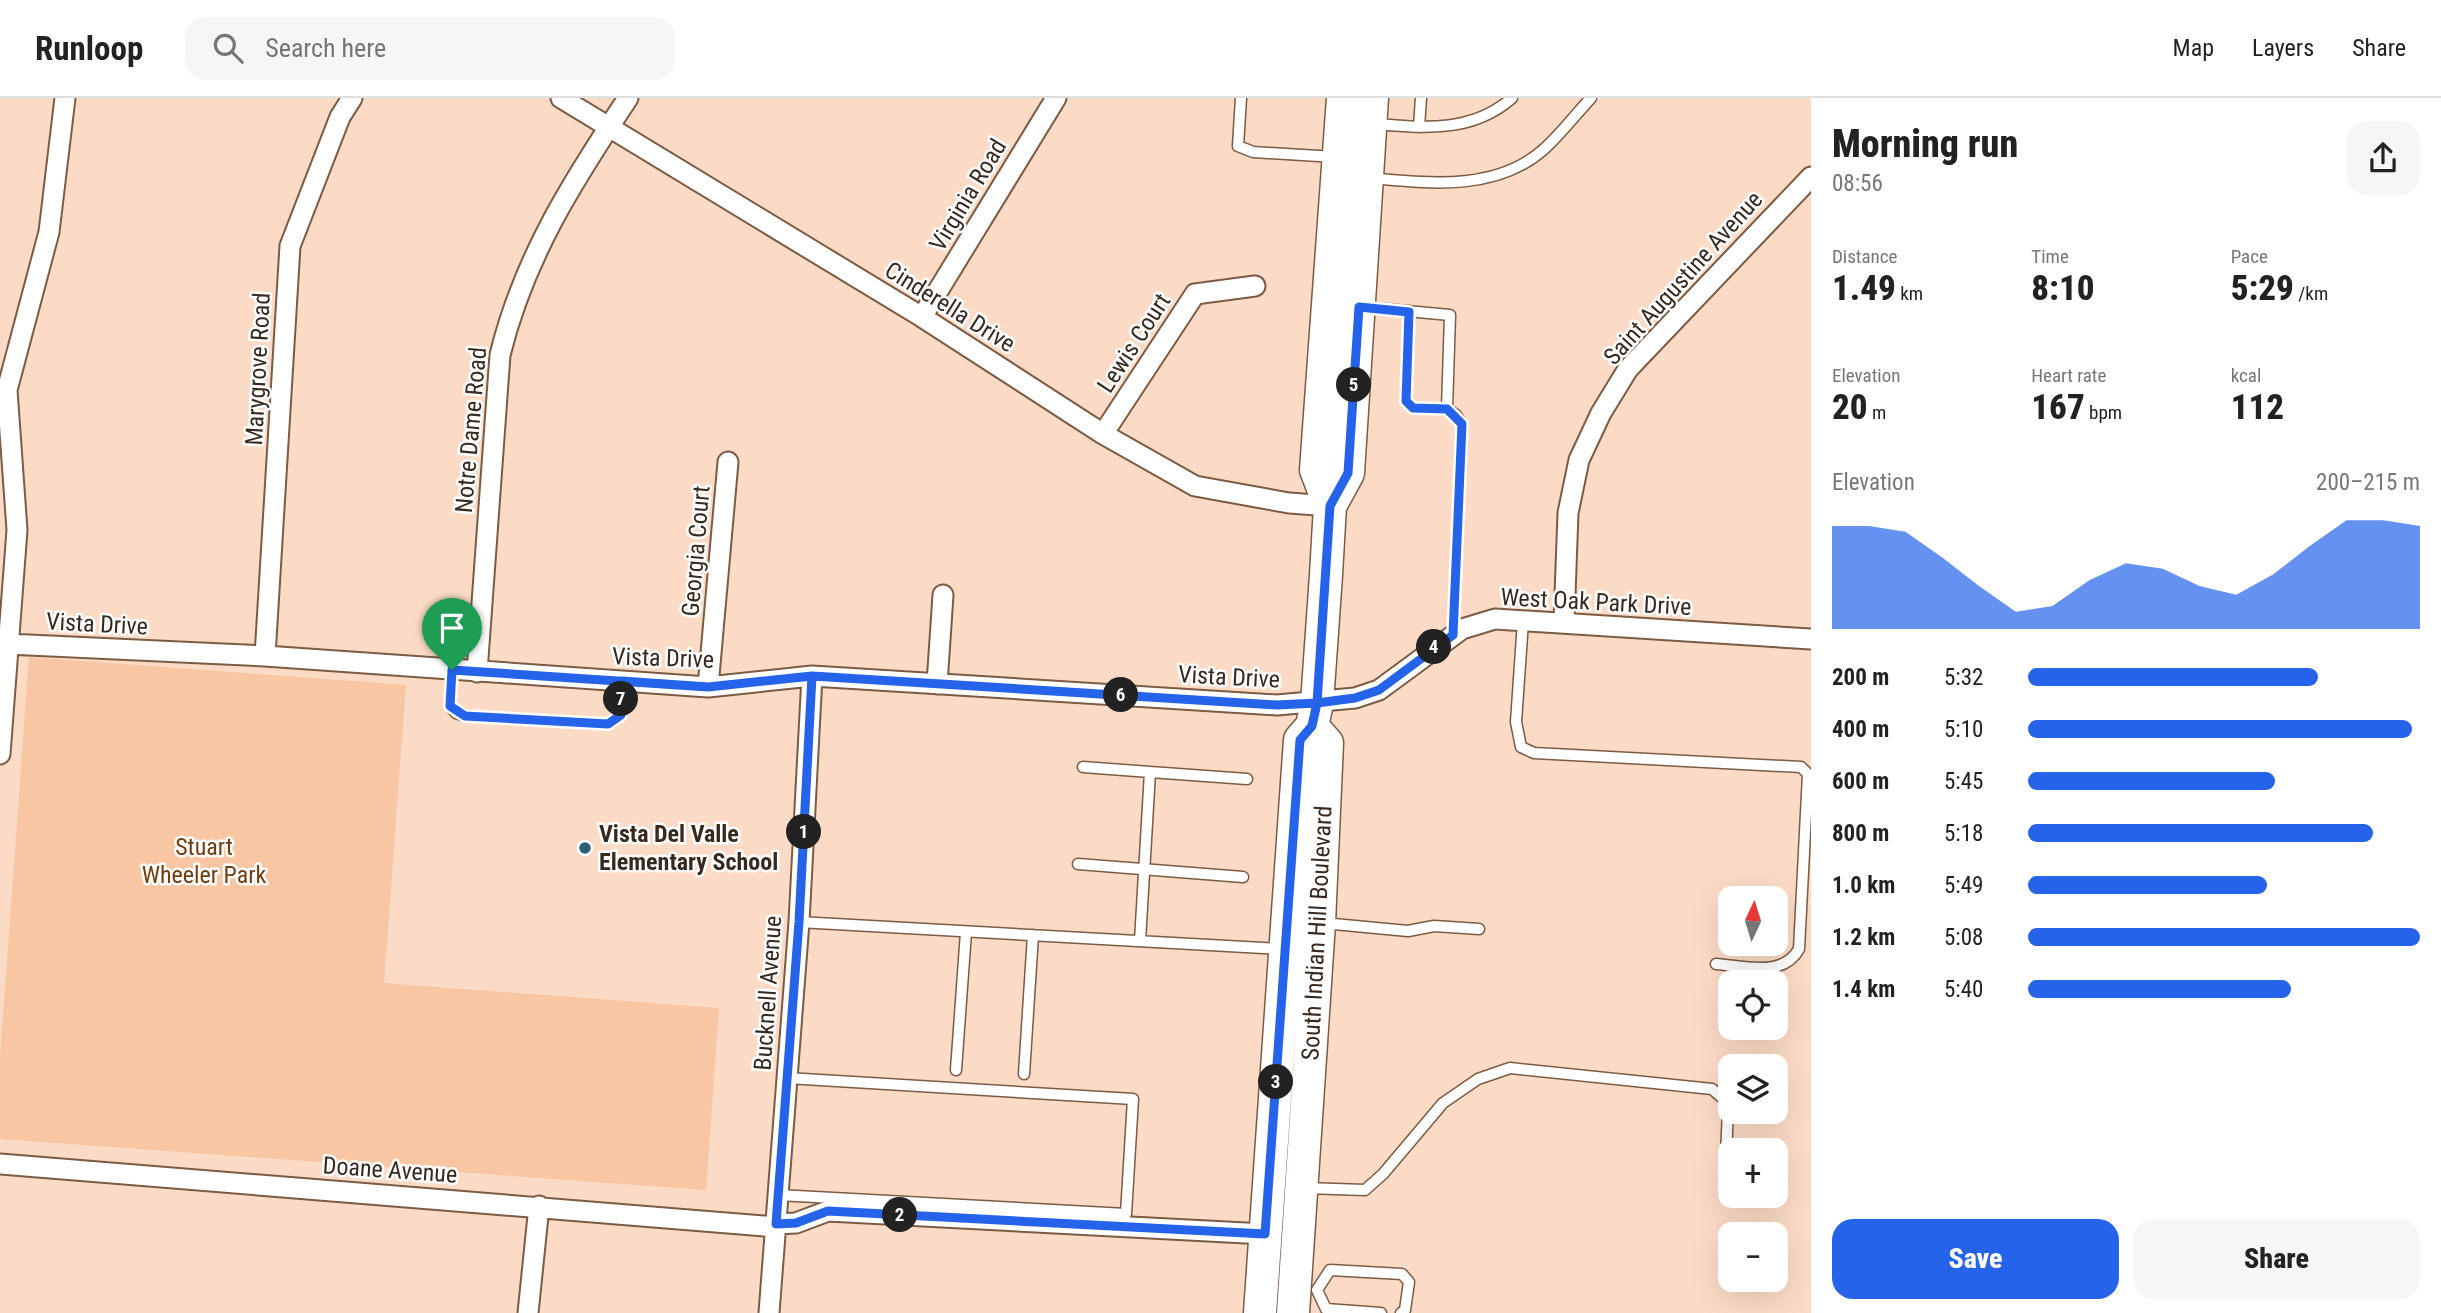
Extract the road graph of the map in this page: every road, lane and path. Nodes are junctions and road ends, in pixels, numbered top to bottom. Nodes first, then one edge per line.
1 (65, 98) edge
2 (352, 98) edge
3 (561, 98) edge
4 (628, 98) edge
5 (1241, 98) edge
6 (1343, 98) edge
7 (1421, 98) edge
8 (1512, 98) edge
9 (1591, 98) edge
10 (1053, 99) edge
11 (1372, 111) edge
12 (609, 127) junction
13 (1419, 127) junction
14 (1339, 157) junction
15 (1811, 177) edge
16 (1367, 178) junction
17 (1255, 286) dead end
18 (1359, 307) junction
19 (1409, 312) junction
20 (922, 317) junction
21 (1447, 409) junction
22 (1103, 434) junction
23 (728, 462) dead end
24 (1330, 506) junction
25 (8, 529) edge
26 (943, 595) dead end
27 (1523, 621) junction
28 (1564, 622) junction
29 (1453, 635) junction
30 (1811, 639) edge
31 (7, 644) junction
32 (265, 656) junction
33 (452, 670) junction
34 (477, 672) junction
35 (812, 676) junction
36 (622, 681) junction
37 (937, 684) junction
38 (708, 687) junction
39 (1315, 714) junction
40 (0, 754) edge
41 (1083, 767) dead end
42 (1150, 772) junction
43 (1247, 779) dead end
44 (1078, 864) dead end
45 (1144, 869) junction
46 (1243, 877) dead end
47 (799, 922) junction
48 (1319, 923) junction
49 (1479, 929) dead end
50 (965, 932) junction
51 (1033, 935) junction
52 (1140, 941) junction
53 (1285, 949) junction
54 (1716, 964) dead end
55 (956, 1070) dead end
56 (1024, 1074) dead end
57 (787, 1078) junction
58 (1727, 1138) edge
59 (0, 1164) edge
60 (1301, 1188) junction
61 (778, 1195) junction
62 (539, 1206) junction
63 (776, 1225) junction
64 (1265, 1234) junction
65 (1301, 1297) edge
66 (528, 1313) edge
67 (769, 1313) edge
68 (1260, 1313) edge
69 (1381, 1313) edge
70 (1401, 1313) edge

1 - 25 street
2 - 32 street, Marygrove Road
3 - 12 street, Cinderella Drive
4 - 12 street, Notre Dame Road
5 - 14 lane
6 - 14 main road, South Indian Hill Boulevard
7 - 13 lane
8 - 13 lane
9 - 16 lane
10 - 20 street, Virginia Road
11 - 13 lane
11 - 16 main road, South Indian Hill Boulevard
12 - 20 street, Cinderella Drive
12 - 34 street, Notre Dame Road
14 - 24 main road, South Indian Hill Boulevard
15 - 28 street, Saint Augustine Avenue
16 - 18 main road, South Indian Hill Boulevard
17 - 22 street, Lewis Court
18 - 19 lane
18 - 24 main road, South Indian Hill Boulevard
19 - 21 lane
19 - 21 lane
20 - 22 street, Cinderella Drive
21 - 29 lane
22 - 24 street, Cinderella Drive
23 - 38 street, Georgia Court
24 - 39 main road, South Indian Hill Boulevard
25 - 31 street
26 - 37 street
27 - 28 street, West Oak Park Drive
27 - 29 street, West Oak Park Drive
27 - 54 lane
28 - 30 street, West Oak Park Drive
29 - 39 street, West Oak Park Drive
31 - 32 street, Vista Drive
31 - 40 street
32 - 33 street, Vista Drive
33 - 34 street, Vista Drive
33 - 36 lane
34 - 36 street, Vista Drive
35 - 37 street, Vista Drive
35 - 38 street, Vista Drive
35 - 47 street, Bucknell Avenue
36 - 38 street, Vista Drive
37 - 39 street, Vista Drive
39 - 48 main road, South Indian Hill Boulevard
39 - 53 main road, South Indian Hill Boulevard
41 - 42 lane
42 - 43 lane
42 - 45 lane
44 - 45 lane
45 - 46 lane
45 - 52 lane
47 - 50 lane
47 - 57 street, Bucknell Avenue
48 - 49 lane
48 - 60 main road, South Indian Hill Boulevard
50 - 51 lane
50 - 55 lane
51 - 52 lane
51 - 56 lane
52 - 53 lane
53 - 64 main road, South Indian Hill Boulevard
57 - 61 street, Bucknell Avenue
57 - 61 lane
58 - 60 lane
59 - 62 street, Doane Avenue
60 - 65 main road, South Indian Hill Boulevard
61 - 63 street, Bucknell Avenue
62 - 63 street, Doane Avenue
62 - 66 street
63 - 64 street, Doane Avenue
63 - 67 street, Bucknell Avenue
64 - 68 main road, South Indian Hill Boulevard
65 - 69 lane
65 - 70 lane

